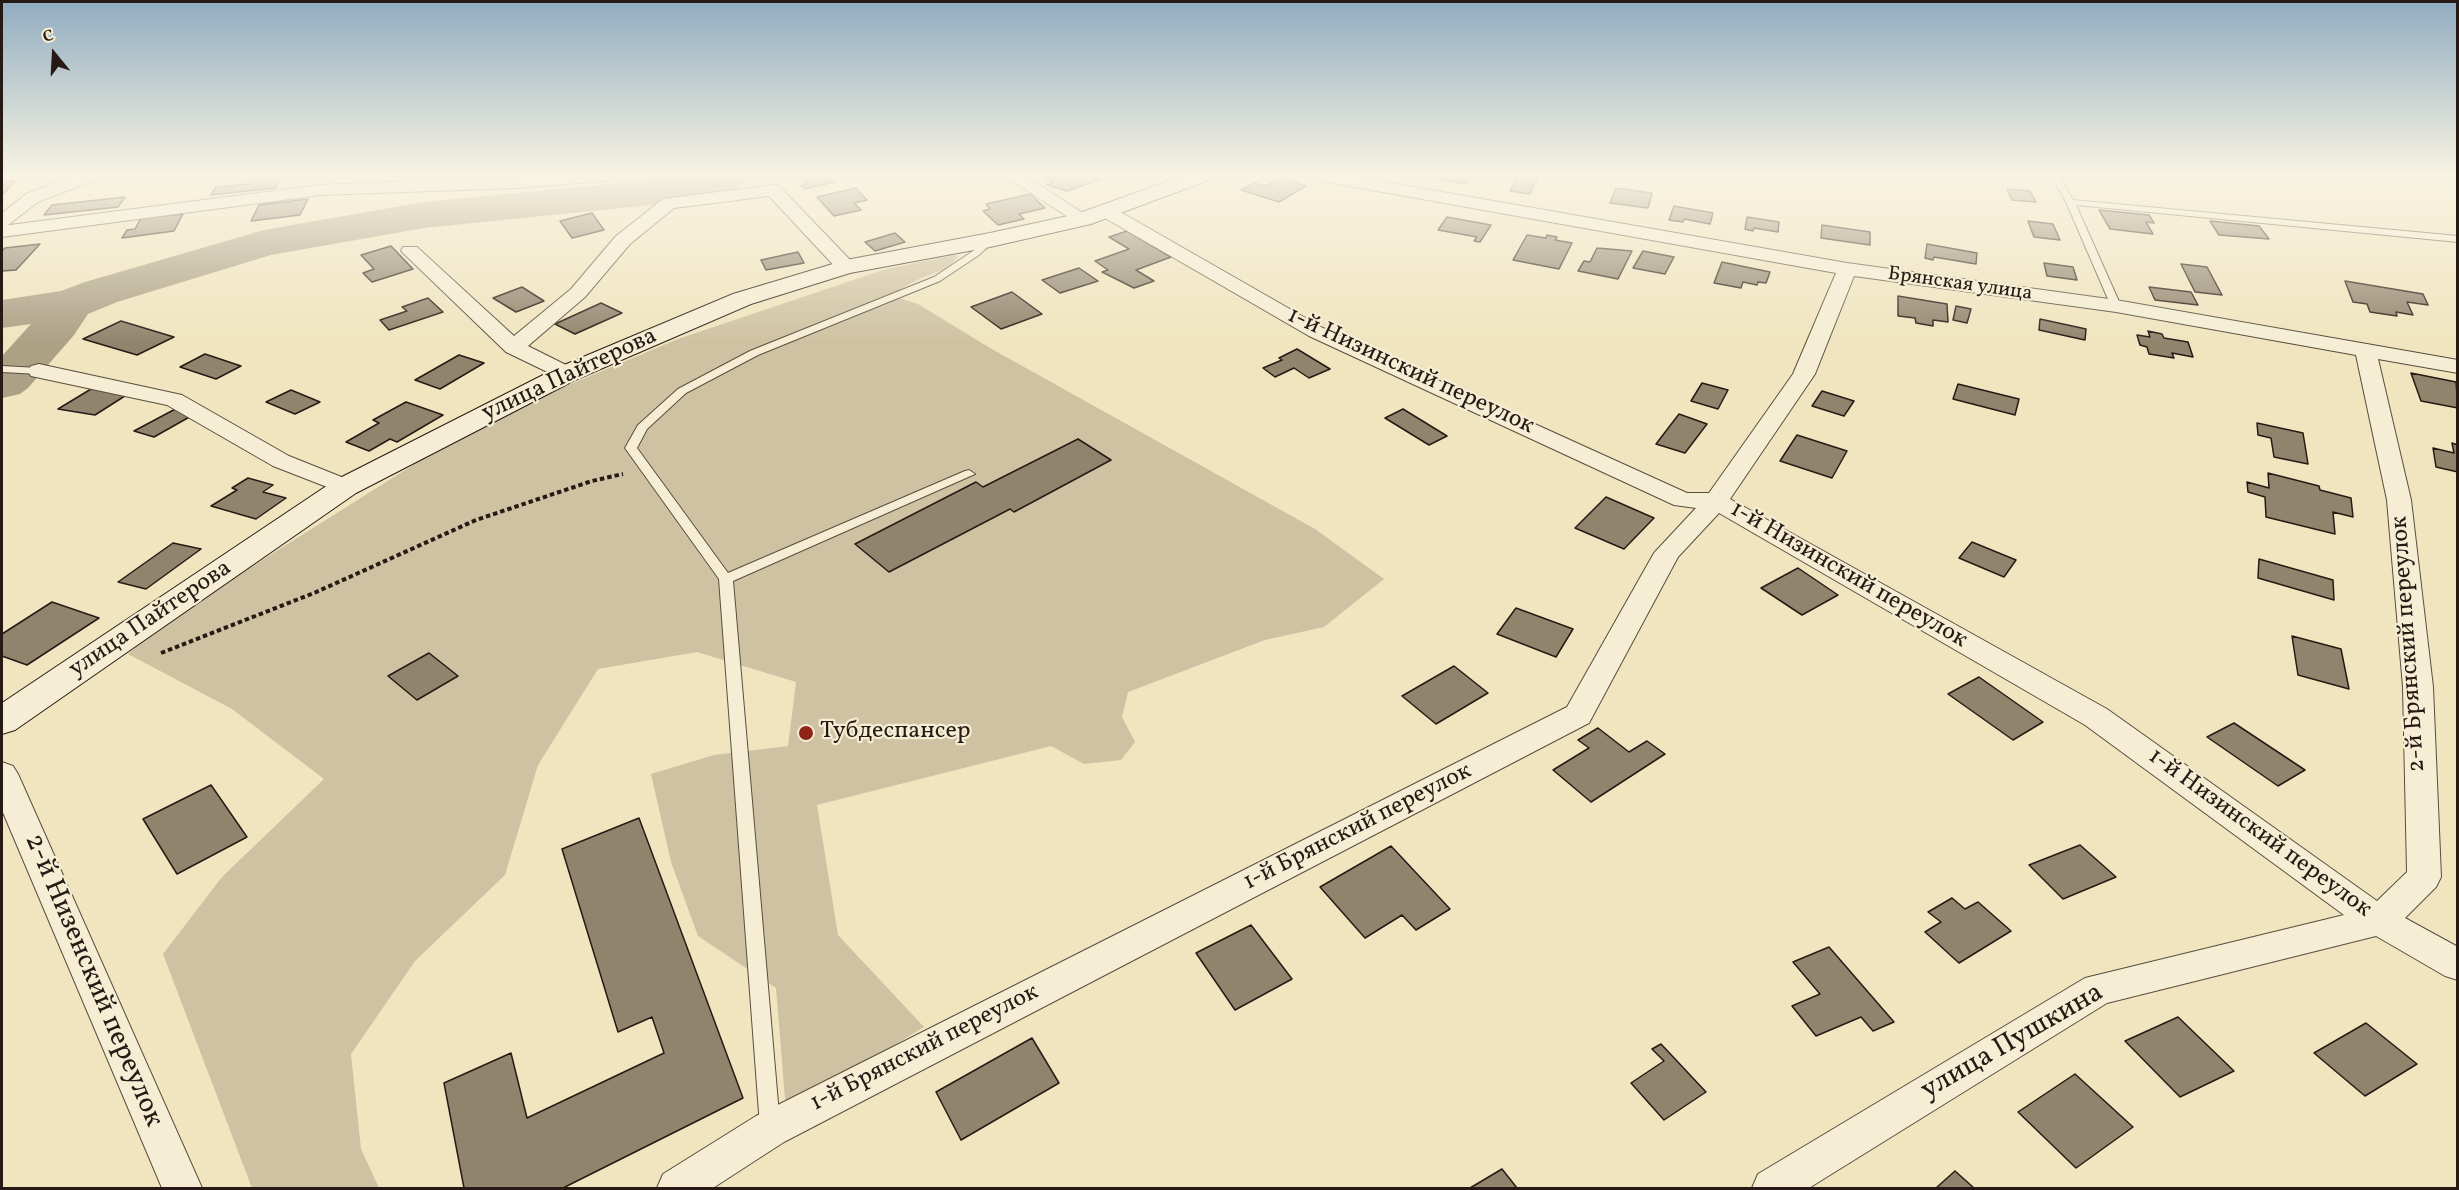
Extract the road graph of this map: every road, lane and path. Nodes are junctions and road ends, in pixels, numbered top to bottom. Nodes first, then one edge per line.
1 (634, 232) edge
2 (812, 232) edge
3 (1024, 232) edge
4 (1126, 232) edge
5 (1635, 232) edge
6 (2083, 232) edge
7 (2379, 232) edge
8 (2457, 239) edge
9 (990, 240) junction
10 (410, 251) dead end
11 (846, 267) junction
12 (1847, 269) junction
13 (2116, 306) junction
14 (514, 346) junction
15 (2366, 352) junction
16 (2457, 366) edge
17 (3, 369) edge
18 (39, 371) joint
19 (566, 374) junction
20 (644, 469) junction
21 (969, 474) dead end
22 (345, 487) junction
23 (1716, 501) junction
24 (726, 579) junction
25 (159, 654) dead end
26 (2, 722) edge
27 (2, 774) edge
28 (2379, 921) junction
29 (2457, 965) edge
30 (770, 1129) junction
31 (182, 1188) edge
32 (677, 1188) edge
33 (1772, 1188) edge

1 - 14 street
2 - 11 street
3 - 9 main road, улица Пайтерова
4 - 23 street, 1-й Низинский переулок
5 - 12 street, Брянская улица
6 - 13 lane
7 - 8 lane
9 - 11 main road, улица Пайтерова
9 - 20 lane
10 - 14 street
11 - 19 main road, улица Пайтерова
12 - 13 street, Брянская улица
12 - 23 street, 1-й Брянский переулок
13 - 15 street, Брянская улица
14 - 19 street
15 - 16 street, Брянская улица
15 - 28 street, 2-й Брянский переулок
17 - 18 lane
18 - 22 street
19 - 22 main road, улица Пайтерова
20 - 24 lane
20 - 25 path
21 - 24 lane
22 - 26 main road, улица Пайтерова
23 - 28 street, 1-й Низинский переулок
23 - 30 street, 1-й Брянский переулок
24 - 30 lane
27 - 31 street, 2-й Низенский переулок
28 - 29 street, 1-й Низинский переулок
28 - 33 street, улица Пушкина
30 - 32 street, 1-й Брянский переулок

